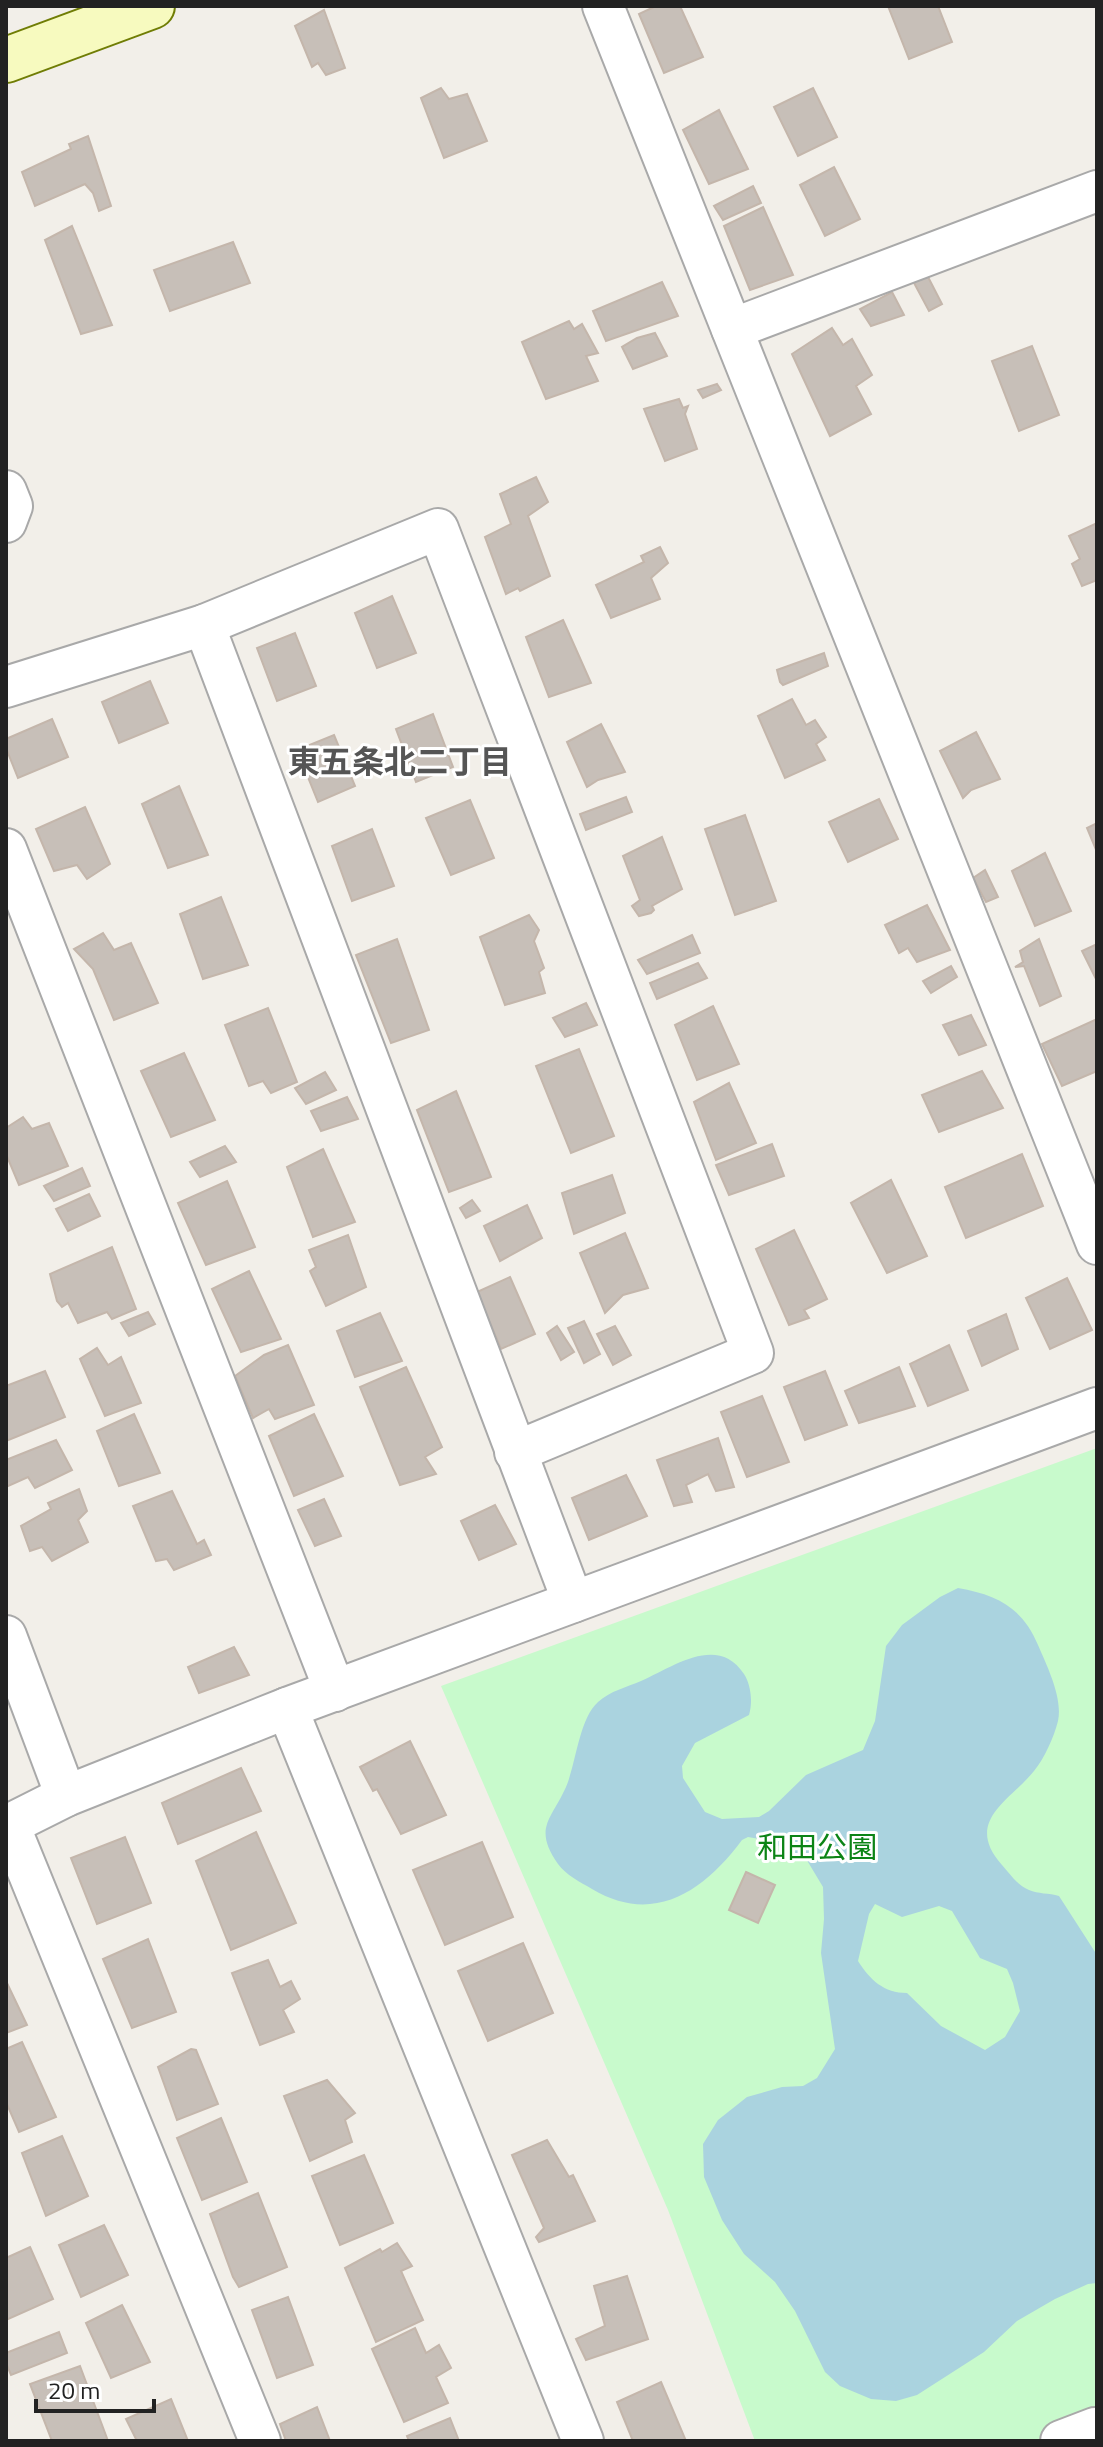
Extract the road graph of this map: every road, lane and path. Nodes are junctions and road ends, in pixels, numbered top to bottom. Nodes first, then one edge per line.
1 (152, 6) edge
2 (603, 6) edge
3 (6, 60) edge
4 (1097, 191) edge
5 (732, 329) junction
6 (6, 491) edge
7 (6, 522) edge
8 (204, 625) junction
9 (6, 687) edge
10 (6, 849) edge
11 (1097, 1244) edge
12 (1097, 1408) edge
13 (515, 1452) junction
14 (573, 1602) junction
15 (6, 1636) edge
16 (335, 1691) junction
17 (287, 1708) junction
18 (66, 1796) junction
19 (8, 1825) edge
20 (260, 2441) edge
21 (583, 2441) edge

1 - 3 street
2 - 5 street
4 - 5 street
5 - 11 street
6 - 7 street
8 - 9 street
8 - 13 street
8 - 13 street
10 - 16 street
12 - 14 street
13 - 14 street
14 - 16 street
15 - 18 street
16 - 17 street
17 - 18 street
17 - 21 street
18 - 19 street
19 - 20 street

